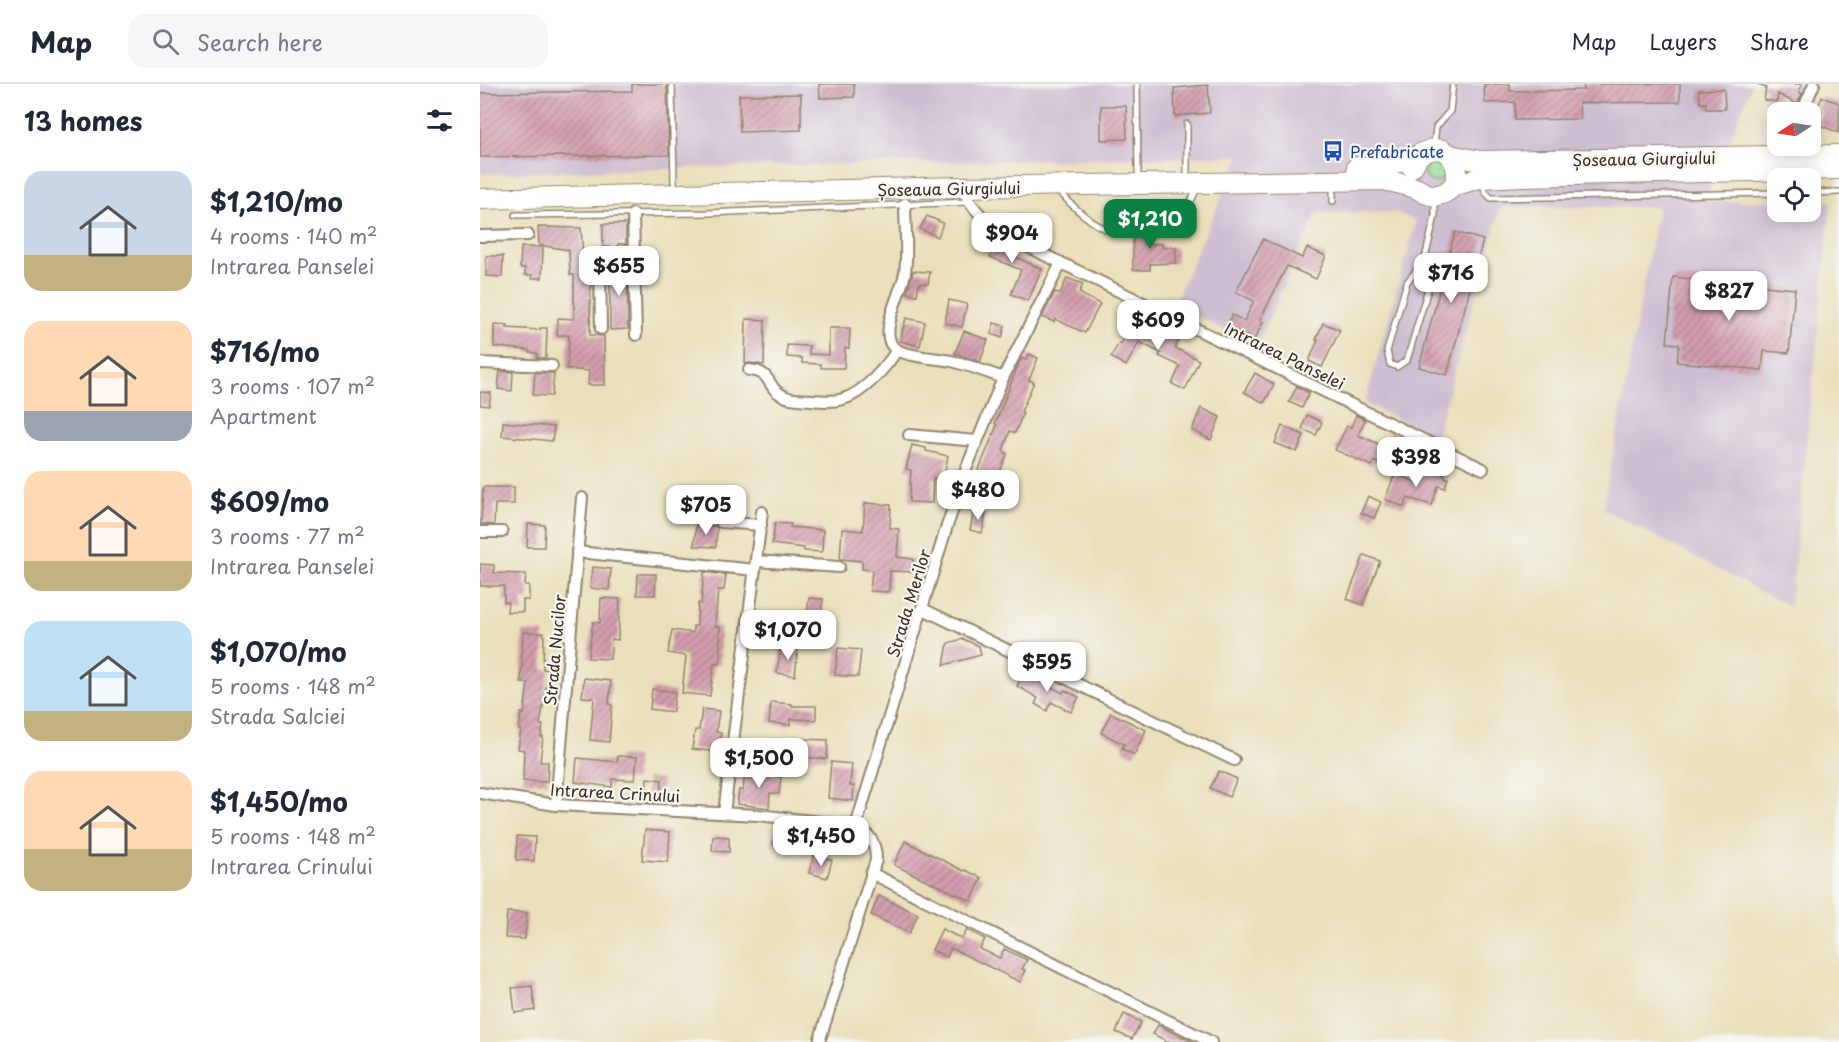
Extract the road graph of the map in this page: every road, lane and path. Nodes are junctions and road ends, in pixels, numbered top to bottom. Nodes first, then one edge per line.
1 (672, 84) edge
2 (1137, 84) edge
3 (1453, 84) edge
4 (1814, 84) edge
5 (1806, 102) edge
6 (1187, 124) dead end
7 (1767, 151) edge
8 (1821, 153) edge
9 (1433, 154) junction
10 (1839, 155) edge
11 (1839, 169) edge
12 (1138, 172) junction
13 (1192, 177) junction
14 (1480, 178) junction
15 (1333, 180) junction
16 (674, 182) junction
17 (1056, 185) junction
18 (480, 186) edge
19 (1453, 186) junction
20 (1426, 192) junction
21 (1839, 192) edge
22 (1767, 193) edge
23 (1821, 193) edge
24 (964, 195) junction
25 (480, 198) edge
26 (1333, 201) dead end
27 (905, 204) junction
28 (633, 214) junction
29 (515, 215) dead end
30 (1150, 233) dead end
31 (1133, 234) dead end
32 (528, 235) dead end
33 (480, 236) edge
34 (634, 255) junction
35 (1061, 263) junction
36 (1423, 267) junction
37 (601, 329) dead end
38 (636, 335) dead end
39 (897, 350) junction
40 (480, 363) edge
41 (552, 366) dead end
42 (749, 370) dead end
43 (1003, 378) junction
44 (909, 435) dead end
45 (977, 441) junction
46 (1483, 469) dead end
47 (582, 498) dead end
48 (762, 512) dead end
49 (721, 522) dead end
50 (760, 525) junction
51 (480, 532) edge
52 (502, 532) dead end
53 (577, 552) junction
54 (755, 565) junction
55 (839, 567) dead end
56 (922, 609) junction
57 (1234, 760) dead end
58 (480, 793) edge
59 (556, 805) junction
60 (724, 813) junction
61 (856, 826) junction
62 (872, 873) junction
63 (819, 1042) edge
64 (1211, 1042) edge

1 - 16 lane
2 - 12 lane
3 - 9 lane
4 - 5 street
6 - 13 lane
7 - 9 highway, Șoseaua Giurgiului
8 - 10 highway, Șoseaua Giurgiului
9 - 13 highway, Șoseaua Giurgiului
9 - 19 highway
9 - 20 highway
11 - 14 highway, Șoseaua Giurgiului
12 - 13 highway, Șoseaua Giurgiului
12 - 16 highway, Șoseaua Giurgiului
13 - 15 highway, Șoseaua Giurgiului
13 - 17 highway, Șoseaua Giurgiului
13 - 30 lane
14 - 19 highway, Șoseaua Giurgiului
14 - 22 lane
15 - 20 highway, Șoseaua Giurgiului
15 - 26 lane
16 - 18 highway, Șoseaua Giurgiului
17 - 24 highway, Șoseaua Giurgiului
17 - 31 lane
19 - 20 highway, Șoseaua Giurgiului
20 - 36 lane
21 - 23 lane
24 - 25 highway, Șoseaua Giurgiului
24 - 27 lane
24 - 35 street, Intrarea Panselei
27 - 28 lane
27 - 39 street
28 - 29 lane
28 - 34 street
32 - 33 street
34 - 37 street
34 - 38 street
35 - 43 street, Strada Merilor
35 - 46 street, Intrarea Panselei
36 - 36 lane
39 - 42 street
39 - 43 street
40 - 41 street
43 - 45 street, Strada Merilor
44 - 45 street
45 - 56 street, Strada Merilor
47 - 53 street, Strada Nucilor
48 - 50 street
49 - 50 street
50 - 54 street
51 - 52 street
53 - 54 street
53 - 59 street, Strada Nucilor
54 - 55 street
54 - 60 street
56 - 57 street
56 - 61 street, Strada Merilor
58 - 59 street, Intrarea Crinului
59 - 60 street, Intrarea Crinului
60 - 61 street, Intrarea Crinului
61 - 62 street
62 - 63 street
62 - 64 street

